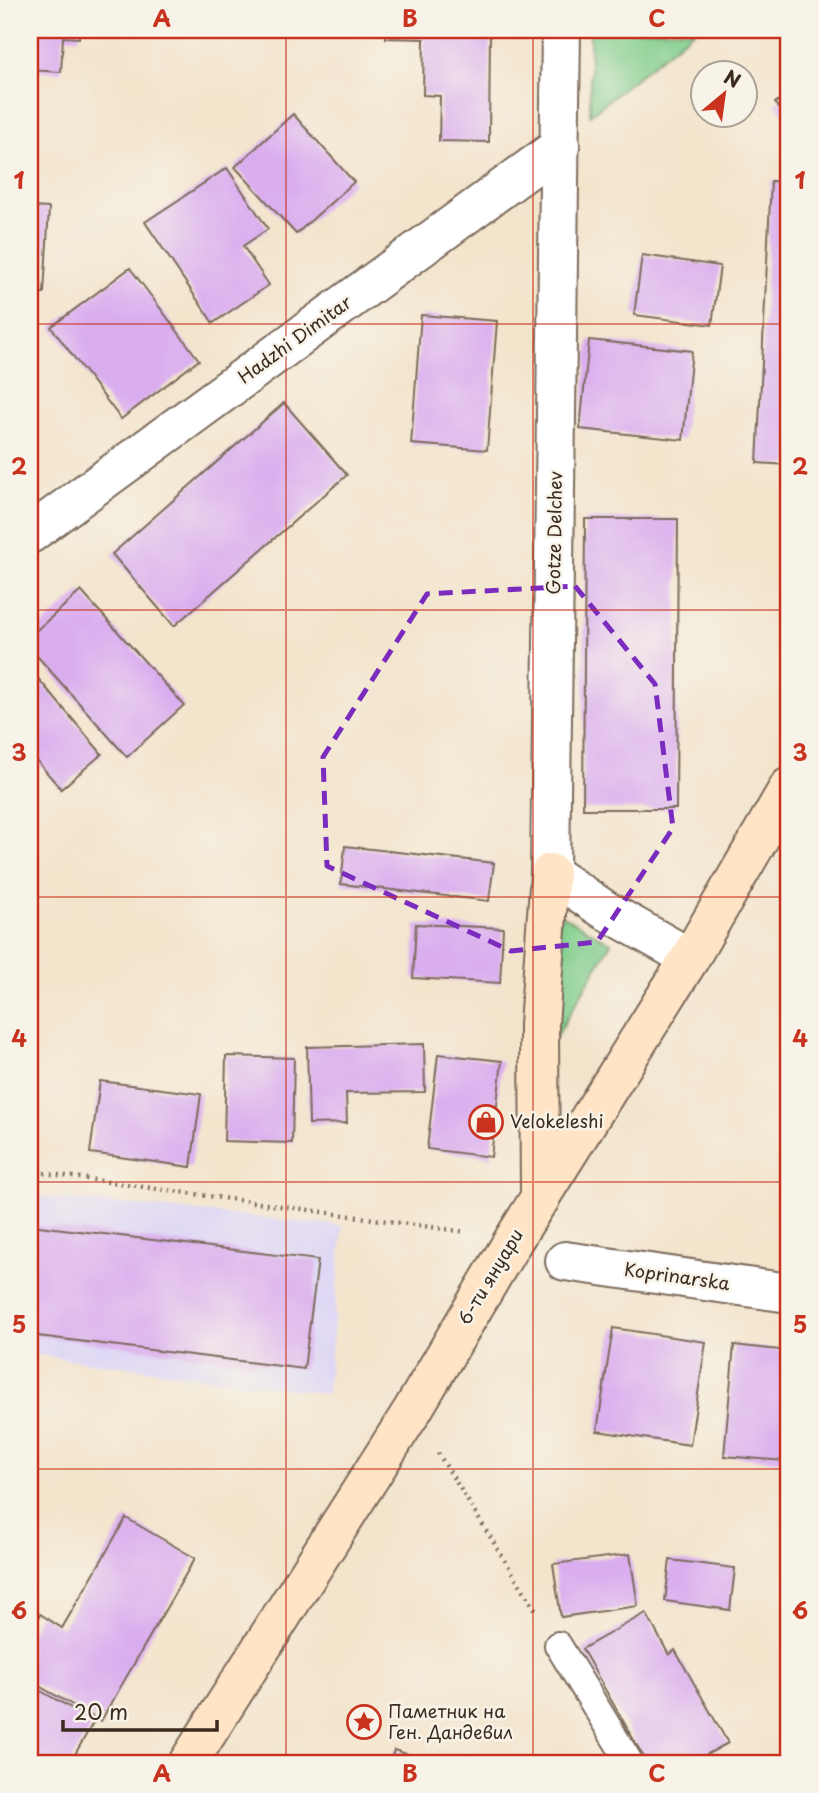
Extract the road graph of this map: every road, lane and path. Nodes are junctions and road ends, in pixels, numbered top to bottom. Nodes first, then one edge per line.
1 (561, 30) edge
2 (560, 146) junction
3 (30, 534) edge
4 (789, 787) edge
5 (550, 873) junction
6 (690, 958) junction
7 (30, 1171) edge
8 (540, 1199) junction
9 (514, 1239) junction
10 (565, 1261) dead end
11 (789, 1293) edge
12 (412, 1411) junction
13 (558, 1645) joint
14 (188, 1763) edge
15 (630, 1763) edge

1 - 2 street, Gotze Delchev
2 - 3 street, Hadzhi Dimitar
2 - 5 street, Gotze Delchev
4 - 6 main road, 6-ти януари
5 - 6 street
5 - 8 main road
6 - 8 main road, 6-ти януари
7 - 9 path
8 - 9 main road, 6-ти януари
9 - 12 main road, 6-ти януари
10 - 11 street, Koprinarska
12 - 13 path
12 - 14 main road, 6-ти януари
13 - 15 lane

